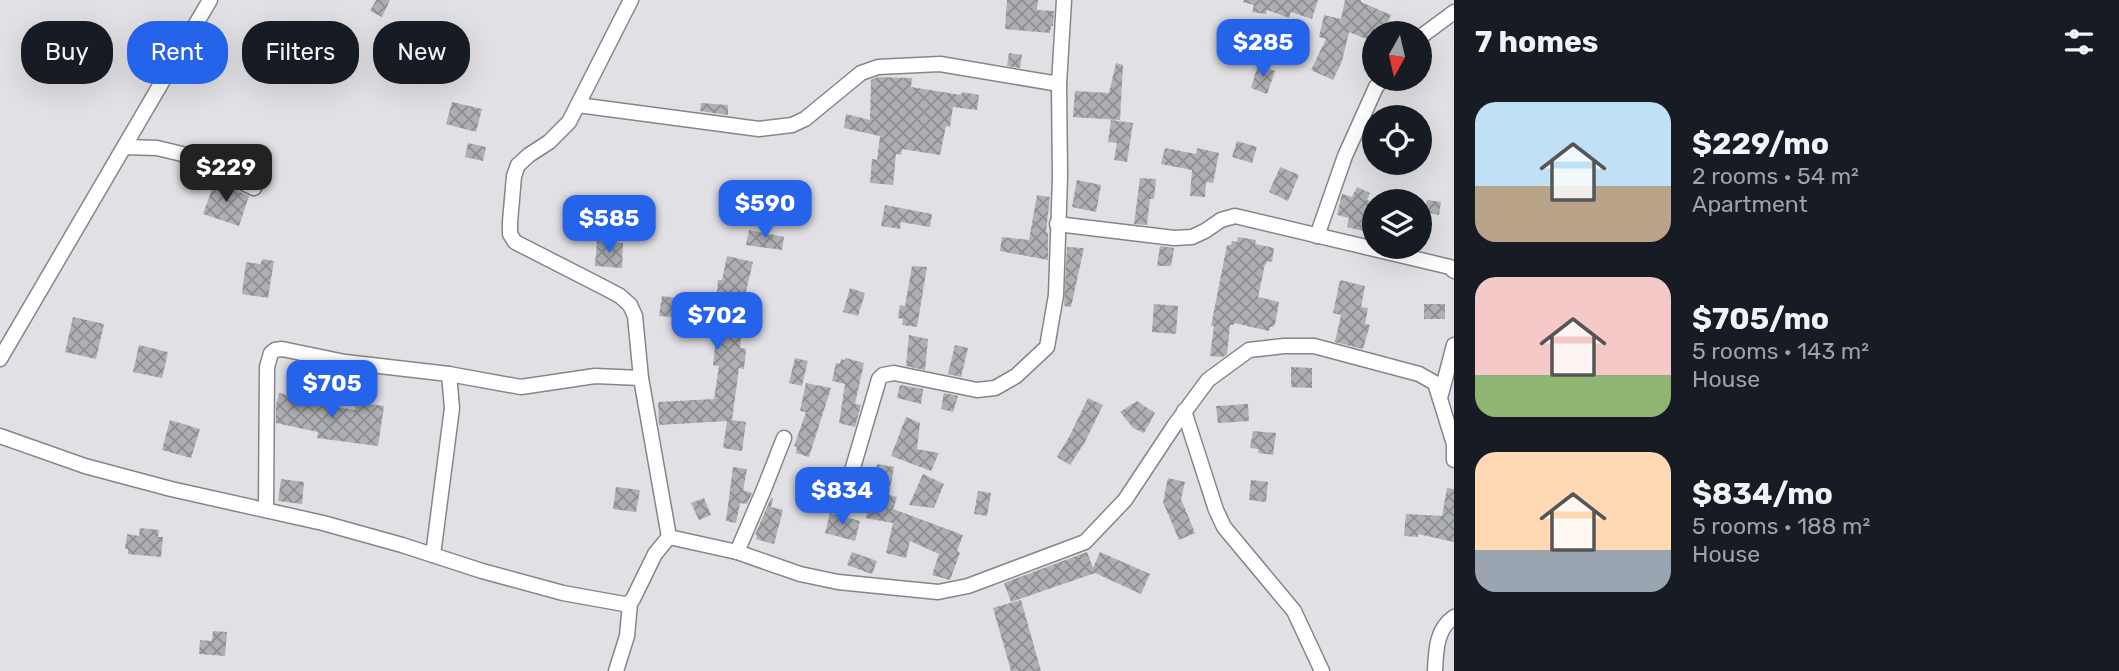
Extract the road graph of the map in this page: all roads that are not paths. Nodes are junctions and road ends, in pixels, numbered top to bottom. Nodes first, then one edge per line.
1 (210, 0) edge
2 (631, 0) edge
3 (1064, 0) edge
4 (1454, 12) edge
5 (1432, 28) edge
6 (1059, 84) junction
7 (1374, 91) edge
8 (579, 105) junction
9 (125, 147) junction
10 (254, 188) dead end
11 (1058, 224) junction
12 (1317, 236) junction
13 (1454, 271) edge
14 (1454, 345) edge
15 (0, 359) edge
16 (449, 374) junction
17 (641, 378) junction
18 (1440, 398) junction
19 (1184, 411) junction
20 (0, 436) edge
21 (783, 438) dead end
22 (1454, 460) edge
23 (844, 498) dead end
24 (266, 509) junction
25 (668, 537) junction
26 (737, 552) junction
27 (433, 555) junction
28 (631, 603) junction
29 (1454, 617) edge
30 (616, 671) edge
31 (1322, 671) edge
32 (1435, 671) edge

1 - 9 street
2 - 8 street
3 - 6 street
4 - 5 street
6 - 8 street
6 - 11 street
7 - 12 street
8 - 17 street
9 - 10 street
9 - 15 street
11 - 12 street
11 - 23 street
12 - 13 street
14 - 18 street
16 - 17 street
16 - 24 street
16 - 27 street
17 - 25 street
18 - 19 street
18 - 22 street
19 - 26 street
19 - 31 street
20 - 24 street
21 - 26 street
24 - 27 street
25 - 26 street
25 - 28 street
27 - 28 street
28 - 30 street
29 - 32 street

